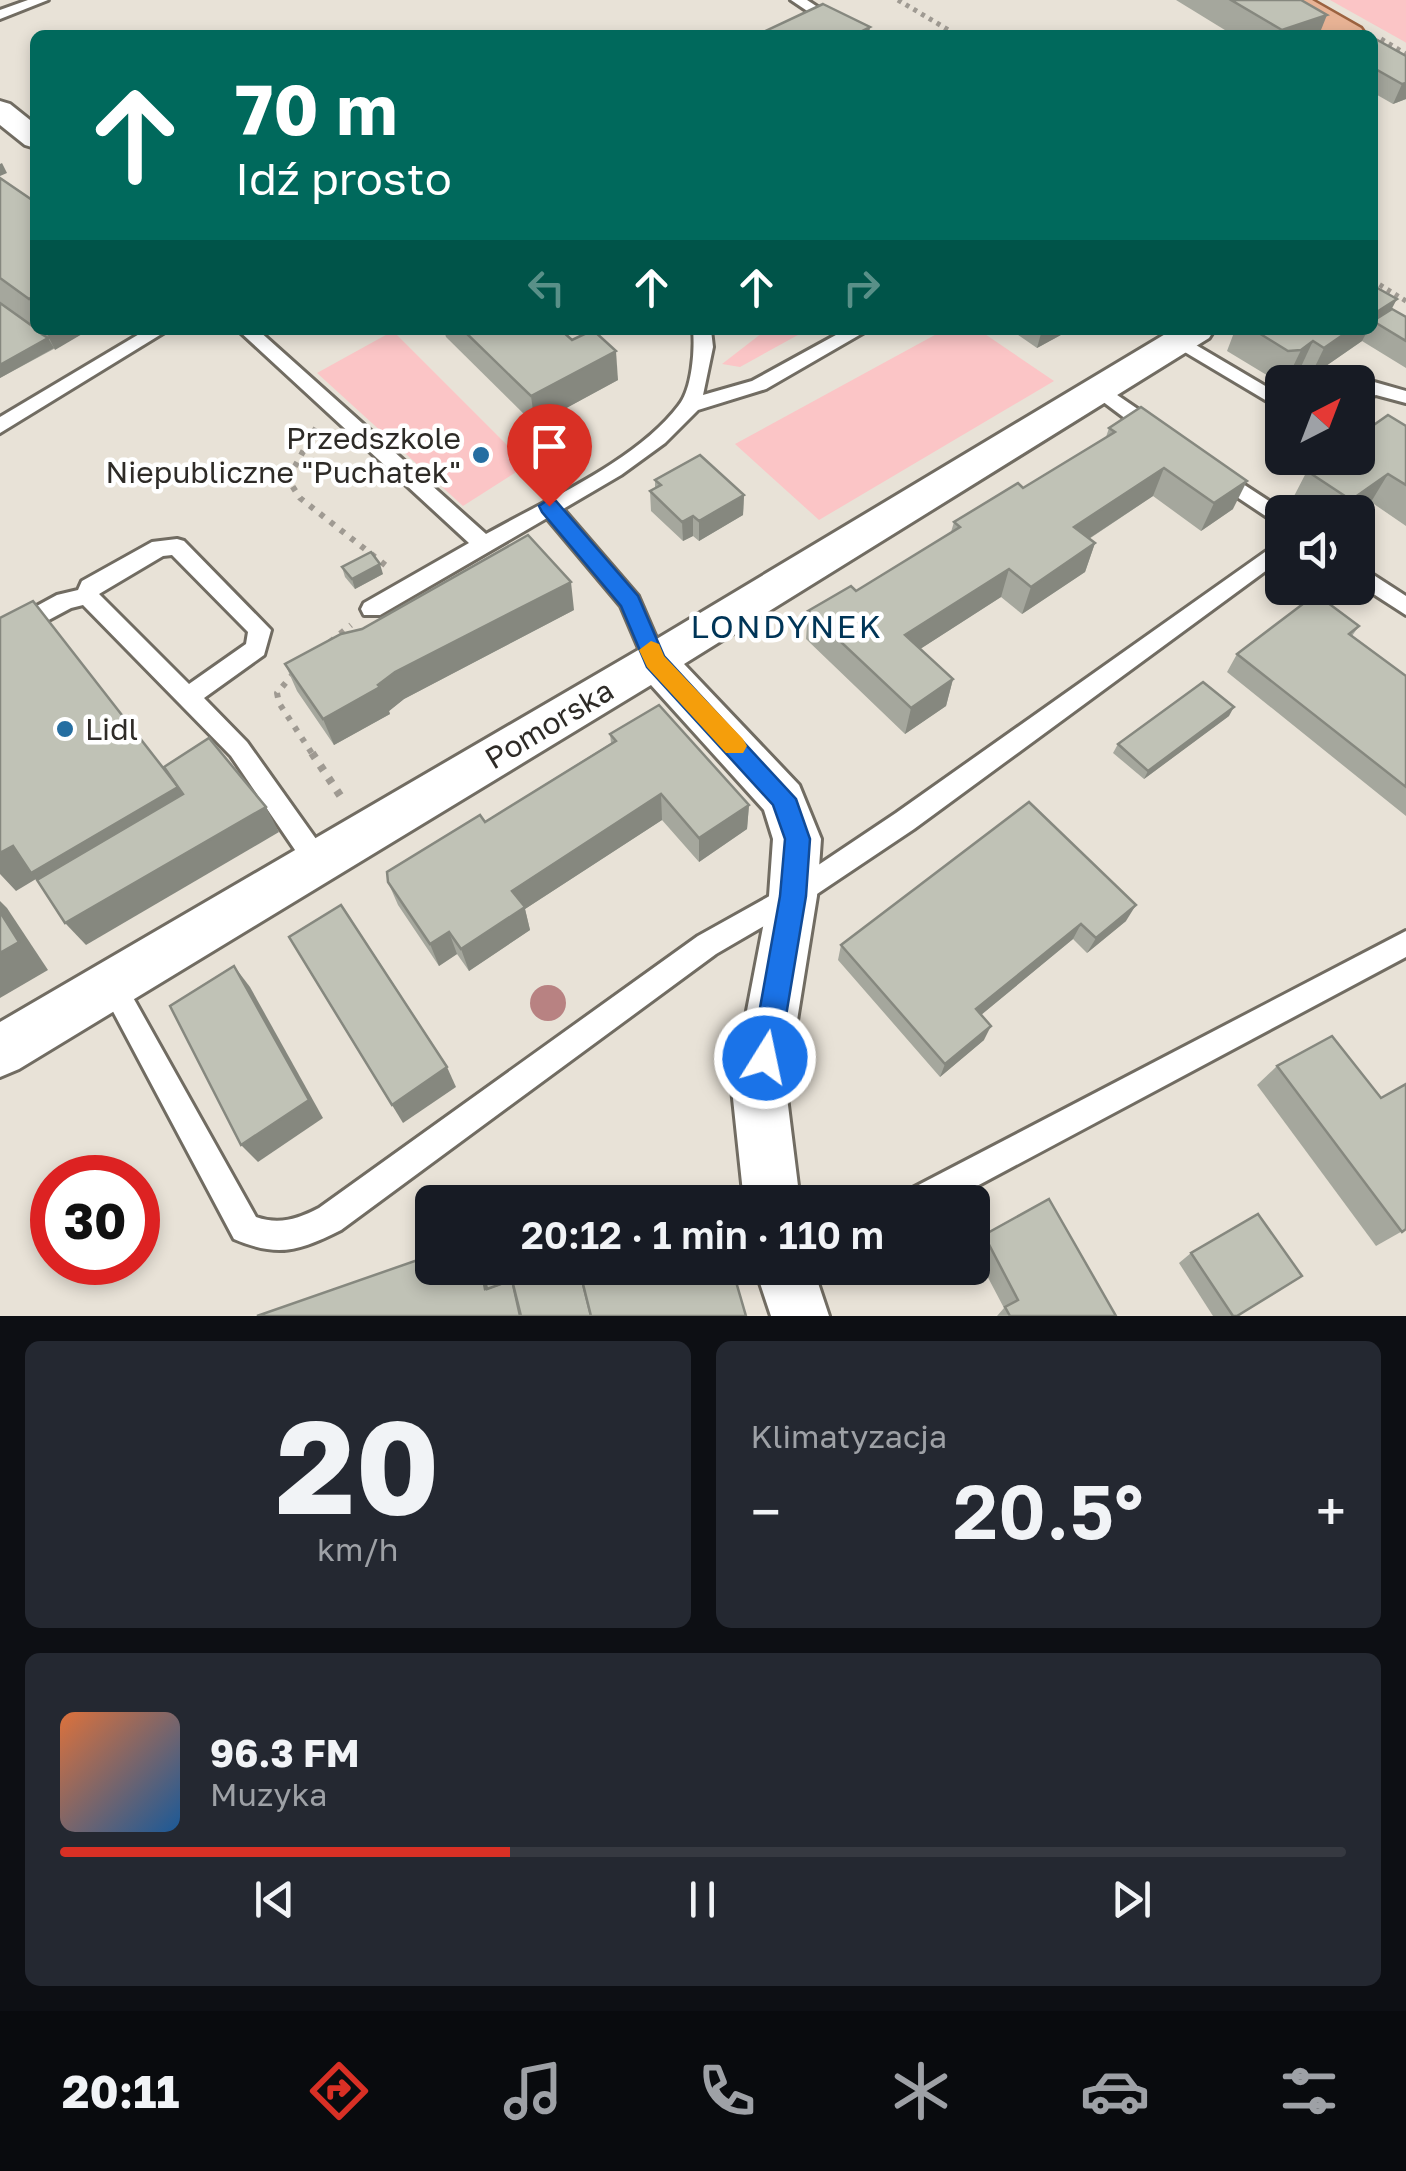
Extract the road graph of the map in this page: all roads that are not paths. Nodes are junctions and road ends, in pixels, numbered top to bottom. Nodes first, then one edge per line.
1 (41, 0) edge
2 (798, 0) edge
3 (1287, 0) edge
4 (0, 15) edge
5 (842, 30) edge
6 (1340, 30) edge
7 (0, 110) edge
8 (30, 135) edge
9 (151, 335) edge
10 (252, 335) edge
11 (703, 335) edge
12 (849, 335) edge
13 (1188, 335) edge
14 (1375, 388) edge
15 (1101, 390) junction
16 (1265, 392) edge
17 (1406, 397) edge
18 (691, 405) junction
19 (0, 426) edge
20 (1180, 448) edge
21 (1209, 469) edge
22 (549, 506) junction
23 (1265, 508) edge
24 (482, 544) junction
25 (1265, 560) edge
26 (1375, 585) edge
27 (88, 596) junction
28 (1406, 607) edge
29 (372, 609) road end
30 (0, 637) edge
31 (655, 661) junction
32 (188, 697) junction
33 (317, 861) junction
34 (793, 896) junction
35 (1406, 943) edge
36 (112, 985) junction
37 (0, 1051) edge
38 (770, 1185) edge
39 (950, 1185) edge
40 (790, 1285) edge
41 (800, 1316) edge

1 - 4 lane
2 - 5 lane
3 - 6 main road
7 - 8 street
9 - 19 lane
10 - 24 lane
11 - 18 lane
12 - 18 lane
13 - 15 street, Pomorska
13 - 16 lane
14 - 17 lane
15 - 20 lane
15 - 31 street, Pomorska
18 - 22 lane
21 - 23 lane
22 - 24 lane
22 - 31 lane
24 - 29 lane
25 - 34 lane
26 - 28 lane
27 - 30 lane
27 - 32 lane
27 - 32 lane
31 - 33 street, Pomorska
31 - 34 street
32 - 33 lane
33 - 36 street, Pomorska
34 - 36 lane
34 - 38 street
35 - 39 lane
36 - 37 street, Pomorska
40 - 41 street

